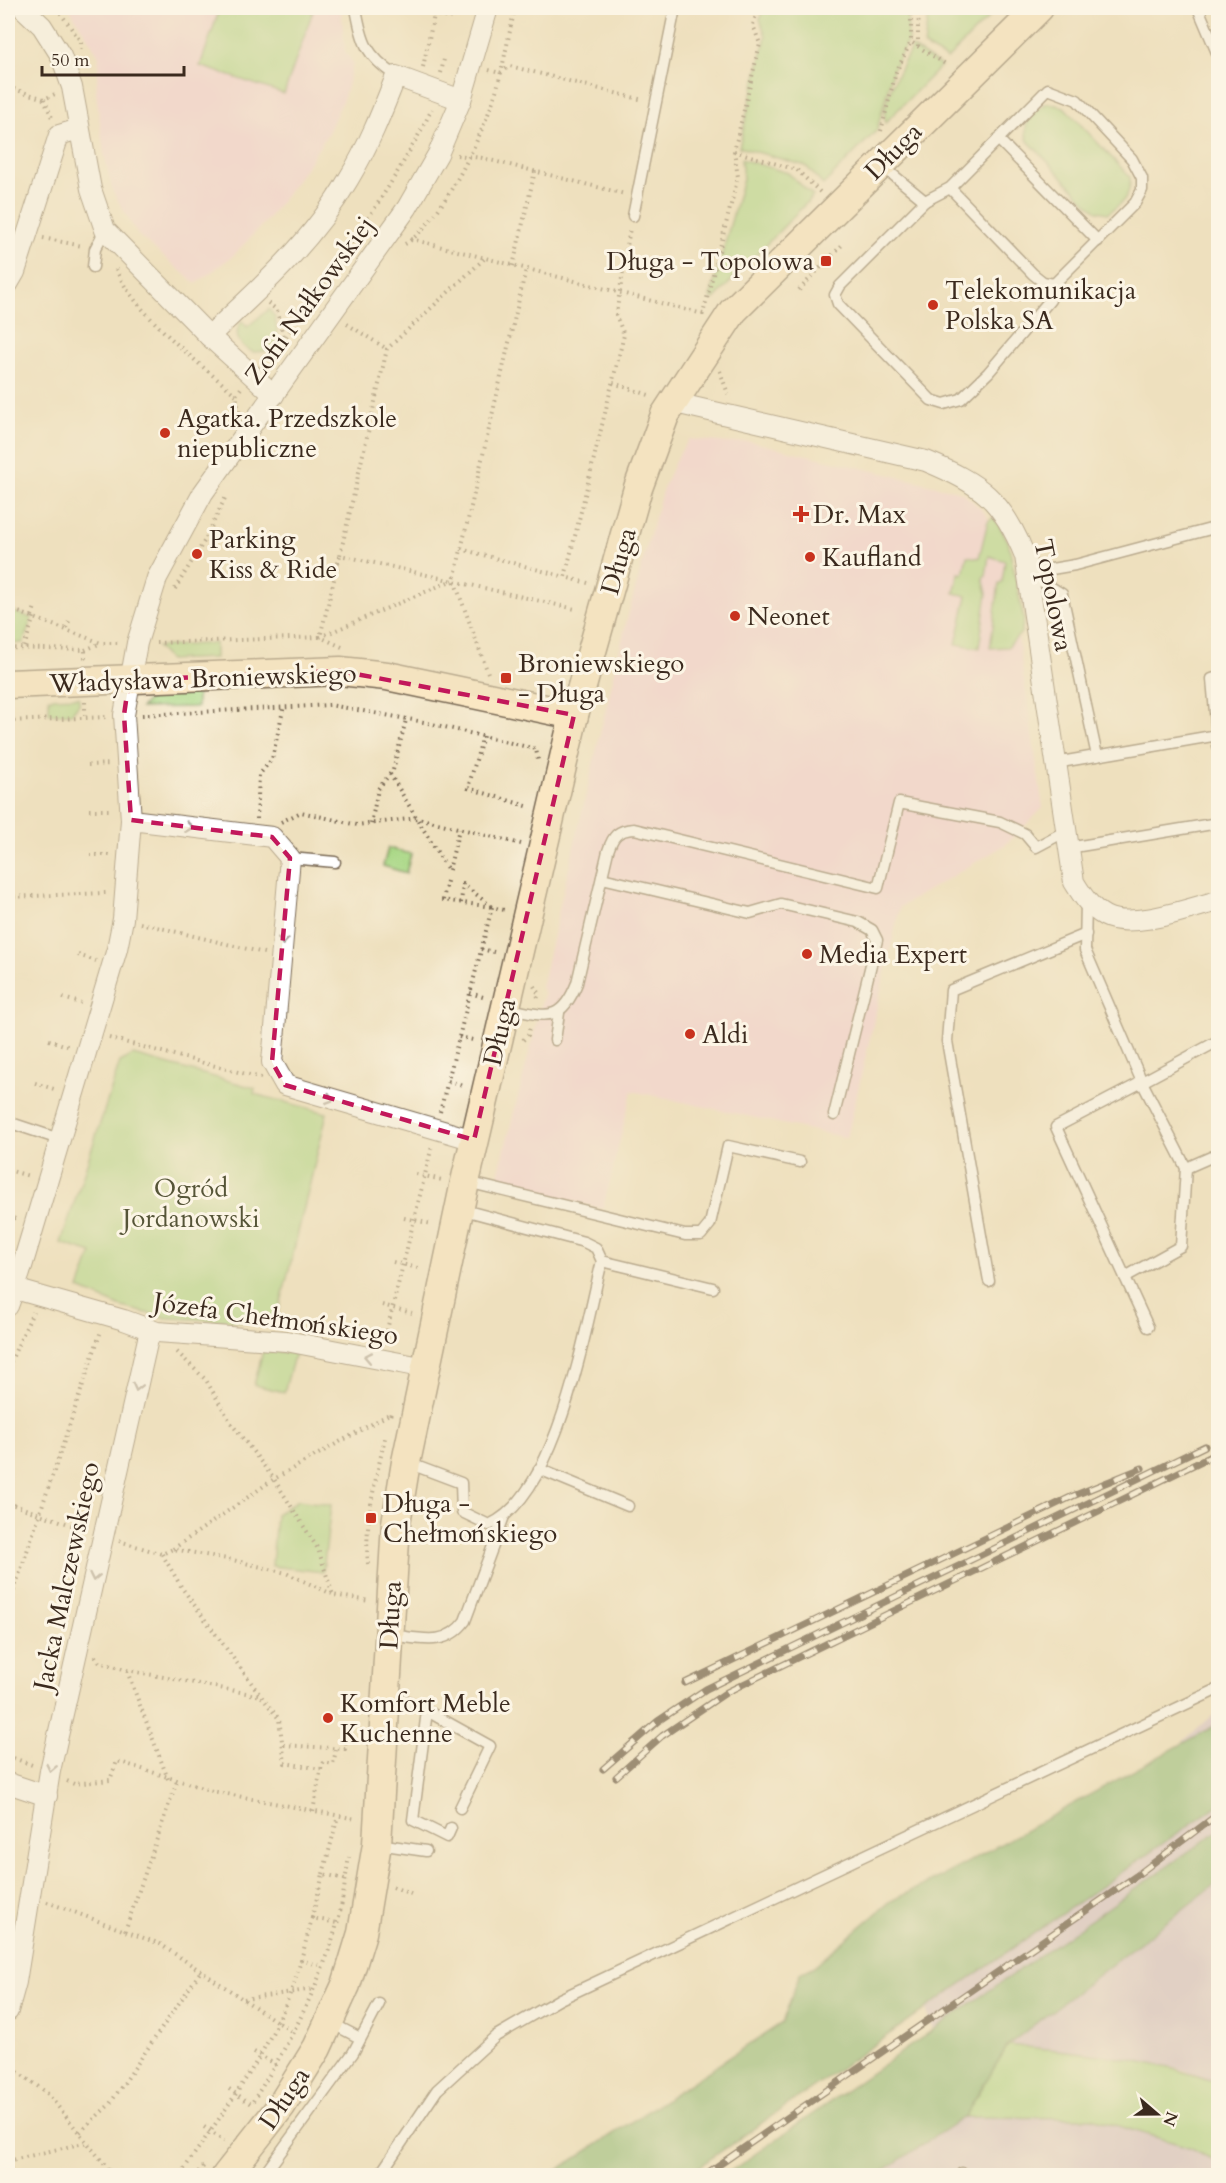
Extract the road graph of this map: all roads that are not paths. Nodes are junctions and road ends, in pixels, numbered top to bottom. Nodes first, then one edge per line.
1 (23, 8) edge
2 (356, 8) edge
3 (489, 8) edge
4 (675, 8) edge
5 (1039, 8) edge
6 (1198, 8) edge
7 (1218, 55) edge
8 (396, 76) junction
9 (461, 100) junction
10 (79, 129) junction
11 (998, 138) junction
12 (880, 164) junction
13 (950, 188) junction
14 (925, 201) junction
15 (633, 216) road end
16 (105, 230) junction
17 (1098, 242) junction
18 (93, 267) dead end
19 (8, 284) edge
20 (1054, 284) junction
21 (209, 336) junction
22 (274, 395) junction
23 (671, 402) junction
24 (1218, 527) edge
25 (1028, 573) junction
26 (1218, 677) edge
27 (129, 680) junction
28 (8, 684) edge
29 (574, 715) junction
30 (1218, 738) edge
31 (1097, 756) junction
32 (1055, 763) junction
33 (121, 820) junction
34 (1218, 823) edge
35 (1067, 839) junction
36 (290, 858) junction
37 (335, 862) dead end
38 (602, 878) junction
39 (1086, 901) junction
40 (1218, 901) edge
41 (1086, 934) junction
42 (494, 1002) junction
43 (559, 1013) junction
44 (555, 1040) dead end
45 (1218, 1041) edge
46 (1142, 1082) junction
47 (834, 1115) dead end
48 (8, 1122) edge
49 (58, 1139) junction
50 (474, 1140) junction
51 (1218, 1154) edge
52 (800, 1162) dead end
53 (1186, 1168) junction
54 (456, 1190) junction
55 (602, 1261) junction
56 (1125, 1277) junction
57 (989, 1281) dead end
58 (712, 1288) dead end
59 (11, 1297) edge
60 (1148, 1327) dead end
61 (154, 1331) junction
62 (426, 1368) junction
63 (406, 1462) junction
64 (539, 1469) junction
65 (628, 1506) dead end
66 (503, 1519) junction
67 (389, 1635) junction
68 (1218, 1689) edge
69 (388, 1698) junction
70 (427, 1711) junction
71 (8, 1783) edge
72 (47, 1796) junction
73 (460, 1808) dead end
74 (451, 1828) dead end
75 (360, 1840) junction
76 (426, 1851) dead end
77 (379, 2004) dead end
78 (8, 2011) edge
79 (329, 2022) junction
80 (360, 2038) junction
81 (217, 2168) edge
82 (263, 2175) edge
83 (379, 2175) edge

1 - 10 street
2 - 8 lane
3 - 9 street, Zofii Nałkowskiej
4 - 15 lane
5 - 12 street, Długa
6 - 7 lane
8 - 9 street
8 - 21 street
9 - 22 street, Zofii Nałkowskiej
10 - 16 street
10 - 19 street
11 - 13 lane
11 - 17 lane
11 - 17 lane
12 - 14 lane
12 - 23 street, Długa
13 - 14 lane
13 - 20 lane
14 - 20 lane
16 - 18 lane
16 - 21 street
17 - 20 lane
21 - 22 street
22 - 27 street, Zofii Nałkowskiej
23 - 25 street, Topolowa
23 - 29 street, Długa
24 - 25 lane
25 - 31 lane
25 - 32 street, Topolowa
26 - 30 lane
27 - 28 street, Władysława Broniewskiego
27 - 29 street, Władysława Broniewskiego
27 - 33 street, Zofii Nałkowskiej
29 - 42 street, Długa
30 - 31 lane
31 - 32 lane
32 - 35 street, Topolowa
33 -> 36 street
33 - 49 street, Zofii Nałkowskiej
34 - 35 lane
35 - 38 lane
35 - 39 street, Topolowa
36 - 37 lane
36 -> 50 street
38 - 43 lane
38 - 47 lane
39 - 40 street
39 - 41 lane
41 - 46 lane
41 - 57 lane
42 - 43 lane
42 - 50 street, Długa
43 - 44 lane
45 - 46 lane
46 - 53 lane
46 - 56 lane
48 - 49 lane
49 - 59 street, Zofii Nałkowskiej
50 - 54 street, Długa
51 - 53 lane
52 - 54 lane
53 - 56 lane
54 - 55 lane
54 - 62 street, Długa
55 - 58 lane
55 - 64 lane
56 - 60 lane
59 - 61 street, Józefa Chełmońskiego
62 -> 61 street, Józefa Chełmońskiego
61 -> 72 street, Jacka Malczewskiego
62 - 63 street, Długa
63 - 66 lane
63 - 67 street, Długa
64 - 65 lane
64 - 66 lane
66 - 67 lane
67 - 69 street, Długa
68 - 83 lane
69 - 70 lane
69 - 75 street, Długa
70 - 73 lane
70 - 74 lane
71 - 72 street
72 - 78 street, Jacka Malczewskiego
75 - 76 lane
75 - 79 street, Długa
77 - 80 lane
79 - 80 lane
79 - 81 street, Długa
80 - 82 lane

